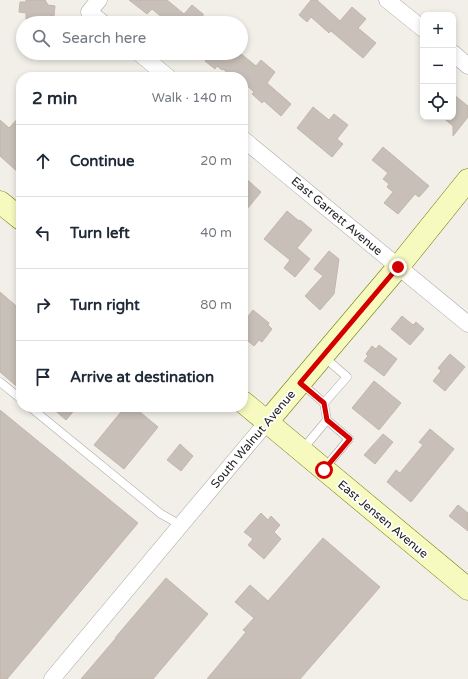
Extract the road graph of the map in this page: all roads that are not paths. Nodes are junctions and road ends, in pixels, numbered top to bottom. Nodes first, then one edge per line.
1 (387, 0) edge
2 (94, 6) edge
3 (99, 16) edge
4 (420, 27) edge
5 (456, 56) edge
6 (147, 60) edge
7 (468, 66) edge
8 (162, 72) edge
9 (248, 143) edge
10 (468, 180) edge
11 (0, 202) edge
12 (16, 215) edge
13 (398, 267) junction
14 (468, 324) edge
15 (323, 356) junction
16 (0, 382) edge
17 (300, 383) junction
18 (16, 395) edge
19 (324, 403) junction
20 (248, 406) edge
21 (36, 412) edge
22 (327, 420) junction
23 (267, 422) junction
24 (301, 451) junction
25 (324, 470) junction
26 (182, 525) junction
27 (468, 589) edge
28 (52, 679) edge

1 - 4 street
2 - 3 street
5 - 7 street
6 - 8 street
9 - 13 street, East Garrett Avenue
10 - 13 street, South Walnut Avenue
11 - 12 street
13 - 14 street, East Garrett Avenue
13 - 15 street, South Walnut Avenue
15 - 17 street, South Walnut Avenue
15 - 19 lane
16 - 18 lane
17 - 19 lane
17 - 23 street, South Walnut Avenue
19 - 22 lane
20 - 23 street, East Jensen Avenue
21 - 26 lane
22 - 24 lane
22 - 25 lane
23 - 24 street, East Jensen Avenue
23 - 26 street, South Walnut Avenue
24 - 25 street, East Jensen Avenue
25 - 27 street, East Jensen Avenue
26 - 28 street, South Walnut Avenue

